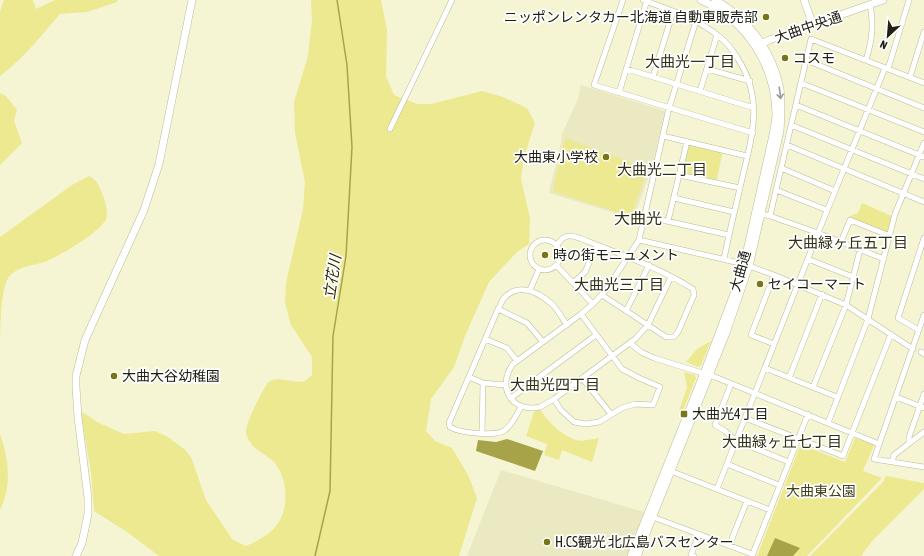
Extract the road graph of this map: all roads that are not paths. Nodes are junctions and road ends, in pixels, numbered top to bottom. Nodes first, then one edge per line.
1 (192, 0) edge
2 (452, 0) edge
3 (623, 0) edge
4 (701, 0) edge
5 (714, 0) edge
6 (804, 0) edge
7 (883, 0) edge
8 (909, 0) edge
9 (646, 1) edge
10 (871, 3) edge
11 (672, 12) junction
12 (696, 21) junction
13 (813, 25) junction
14 (924, 32) edge
15 (717, 35) junction
16 (759, 45) junction
17 (806, 60) junction
18 (866, 60) junction
19 (886, 68) junction
20 (627, 69) junction
21 (707, 69) junction
22 (653, 77) junction
23 (910, 78) junction
24 (750, 82) junction
25 (801, 83) junction
26 (924, 83) edge
27 (677, 84) junction
28 (877, 89) junction
29 (700, 91) junction
30 (620, 93) junction
31 (796, 105) junction
32 (669, 108) junction
33 (754, 108) junction
34 (924, 108) edge
35 (868, 110) junction
36 (791, 125) junction
37 (390, 129) dead end
38 (860, 131) junction
39 (924, 132) edge
40 (753, 133) junction
41 (663, 136) junction
42 (687, 142) junction
43 (924, 143) edge
44 (787, 146) junction
45 (852, 150) junction
46 (748, 156) junction
47 (922, 156) edge
48 (781, 168) junction
49 (844, 169) junction
50 (911, 174) junction
51 (680, 175) junction
52 (924, 179) edge
53 (740, 188) junction
54 (776, 190) junction
55 (836, 191) junction
56 (903, 193) junction
57 (674, 198) junction
58 (924, 202) edge
59 (827, 210) junction
60 (734, 212) junction
61 (762, 214) junction
62 (644, 216) junction
63 (770, 216) junction
64 (668, 221) junction
65 (818, 233) junction
66 (729, 235) junction
67 (890, 236) junction
68 (924, 238) edge
69 (639, 240) junction
70 (840, 242) junction
71 (557, 245) junction
72 (597, 245) junction
73 (860, 250) junction
74 (629, 256) junction
75 (724, 259) junction
76 (808, 259) junction
77 (884, 259) junction
78 (649, 265) junction
79 (746, 265) junction
80 (556, 266) junction
81 (539, 269) junction
82 (774, 275) junction
83 (671, 277) junction
84 (853, 277) junction
85 (573, 283) junction
86 (797, 285) junction
87 (530, 290) junction
88 (822, 294) junction
89 (602, 295) junction
90 (593, 304) junction
91 (846, 304) junction
92 (498, 309) junction
93 (626, 311) junction
94 (581, 314) junction
95 (924, 315) edge
96 (868, 319) junction
97 (567, 325) junction
98 (648, 325) junction
99 (919, 330) junction
100 (891, 334) junction
101 (596, 336) junction
102 (485, 339) junction
103 (543, 342) junction
104 (630, 343) junction
105 (774, 344) junction
106 (913, 349) junction
107 (612, 355) junction
108 (517, 361) junction
109 (765, 368) junction
110 (706, 374) junction
111 (469, 377) junction
112 (582, 378) junction
113 (788, 378) junction
114 (483, 383) junction
115 (731, 384) junction
116 (505, 385) junction
117 (813, 387) junction
118 (754, 393) junction
119 (924, 394) edge
120 (837, 397) junction
121 (896, 397) junction
122 (510, 398) junction
123 (554, 399) junction
124 (521, 407) junction
125 (922, 407) edge
126 (611, 414) junction
127 (808, 414) junction
128 (745, 418) junction
129 (828, 423) junction
130 (924, 432) edge
131 (482, 433) junction
132 (852, 433) junction
133 (798, 439) junction
134 (736, 441) junction
135 (909, 443) junction
136 (879, 444) junction
137 (789, 462) junction
138 (892, 462) junction
139 (726, 464) junction
140 (924, 467) edge
141 (669, 470) junction
142 (779, 485) junction
143 (716, 489) junction
144 (747, 501) junction
145 (770, 510) junction
146 (650, 516) junction
147 (699, 534) junction
148 (729, 546) junction
149 (752, 555) edge
150 (76, 556) edge
151 (631, 556) edge
152 (637, 556) edge
153 (694, 556) edge

1 - 150 street
2 - 37 street
3 - 30 street
4 - 16 street, 大曲通
5 - 16 street, 大曲通
6 - 13 street
7 - 10 street, 大曲中央通
8 - 19 street
9 - 11 street
9 - 20 street
10 - 13 street, 大曲中央通
10 - 18 street
11 - 12 street
11 - 22 street
12 - 15 street
12 - 27 street
13 - 16 street, 大曲中央通
14 - 23 street
15 - 21 street
15 - 24 street
16 -> 61 street, 大曲通
16 - 79 street, 大曲通
17 - 18 street
17 - 25 street
17 - 28 street
18 - 19 street
19 - 23 street
19 - 28 street
20 - 22 street
20 - 30 street
21 - 24 street
21 - 29 street
22 - 27 street
23 - 26 street
24 - 33 street
25 - 31 street
25 - 35 street
27 - 29 street
27 - 32 street
28 - 34 street
28 - 35 street
29 - 33 street
30 - 32 street
31 - 36 street
31 - 38 street
32 - 40 street
32 - 41 street
33 - 40 street
35 - 38 street
35 - 39 street
36 - 44 street
36 - 45 street
38 - 45 street
38 - 47 street
40 - 46 street
41 - 42 street
41 - 62 street
42 - 46 street
42 - 51 street
43 - 47 street
44 - 48 street
44 - 49 street
45 - 49 street
45 - 50 street
46 - 53 street
47 - 50 street
48 - 54 street
48 - 55 street
49 - 55 street
49 - 56 street
50 - 52 street
50 - 56 street
51 - 53 street
51 - 57 street
53 - 60 street
54 - 59 street
54 - 63 street
55 - 59 street
56 - 58 street
56 - 67 street
57 - 60 street
57 - 64 street
59 - 65 street
60 - 66 street
61 - 63 street
61 - 79 street, 大曲通
62 - 64 street
62 - 69 street
63 - 65 street
64 - 66 street
65 - 70 street
65 - 76 street
66 - 75 street
67 - 70 street
67 - 77 street
68 - 99 street
69 - 74 street
69 - 75 street
70 - 73 street
71 - 72 street
71 - 80 street
71 - 81 street
72 - 74 street
72 - 85 street
73 - 77 street
73 - 84 street
74 - 78 street
74 - 89 street
75 - 79 street
76 - 84 street
76 - 86 street
77 - 96 street
78 - 83 street
78 - 93 street
79 - 82 street
79 - 110 street, 大曲通
80 - 81 street
80 - 85 street
81 - 87 street
82 - 86 street
82 - 105 street
83 - 98 street
83 - 98 street
84 - 91 street
85 - 90 street
86 - 88 street
86 - 105 street
87 - 92 street
87 - 97 street
88 - 91 street
88 - 113 street
89 - 90 street
89 - 93 street
90 - 94 street
91 - 96 street
91 - 117 street
92 - 102 street
92 - 103 street
93 - 98 street
94 - 97 street
94 - 101 street
95 - 99 street
96 - 100 street
96 - 120 street
97 - 103 street
98 - 104 street
99 - 106 street
100 - 106 street
100 - 132 street
101 - 107 street
101 - 122 street
102 - 108 street
102 - 111 street
103 - 108 street
104 - 107 street
104 - 110 street
105 - 109 street
106 - 121 street
107 - 112 street
107 - 126 street
108 - 116 street
109 - 113 street
109 - 118 street
110 - 115 street
110 - 141 street, 大曲通
111 - 114 street
111 - 131 street
112 - 123 street
112 - 126 street
113 - 117 street
114 - 116 street
114 - 131 street
115 - 118 street
115 - 134 street
116 - 122 street
117 - 120 street
118 - 127 street
118 - 128 street
119 - 125 street
120 - 129 street
121 - 125 street
121 - 136 street
122 - 124 street
123 - 124 street
123 - 126 street
124 - 131 street
125 - 135 street
127 - 129 street
127 - 133 street
128 - 133 street
128 - 134 street
129 - 132 street
130 - 135 street
132 - 133 street
132 - 136 street
133 - 137 street
134 - 137 street
134 - 139 street
135 - 138 street
136 - 138 street
137 - 142 street
138 - 140 street
139 - 142 street
139 - 143 street
141 - 143 street
141 - 146 street, 大曲通
142 - 145 street
143 - 144 street
144 - 145 street
144 - 148 street
145 - 149 street
146 - 147 street
146 - 151 street, 大曲通
146 - 152 street, 大曲通
147 - 148 street
147 - 153 street
148 - 149 street

